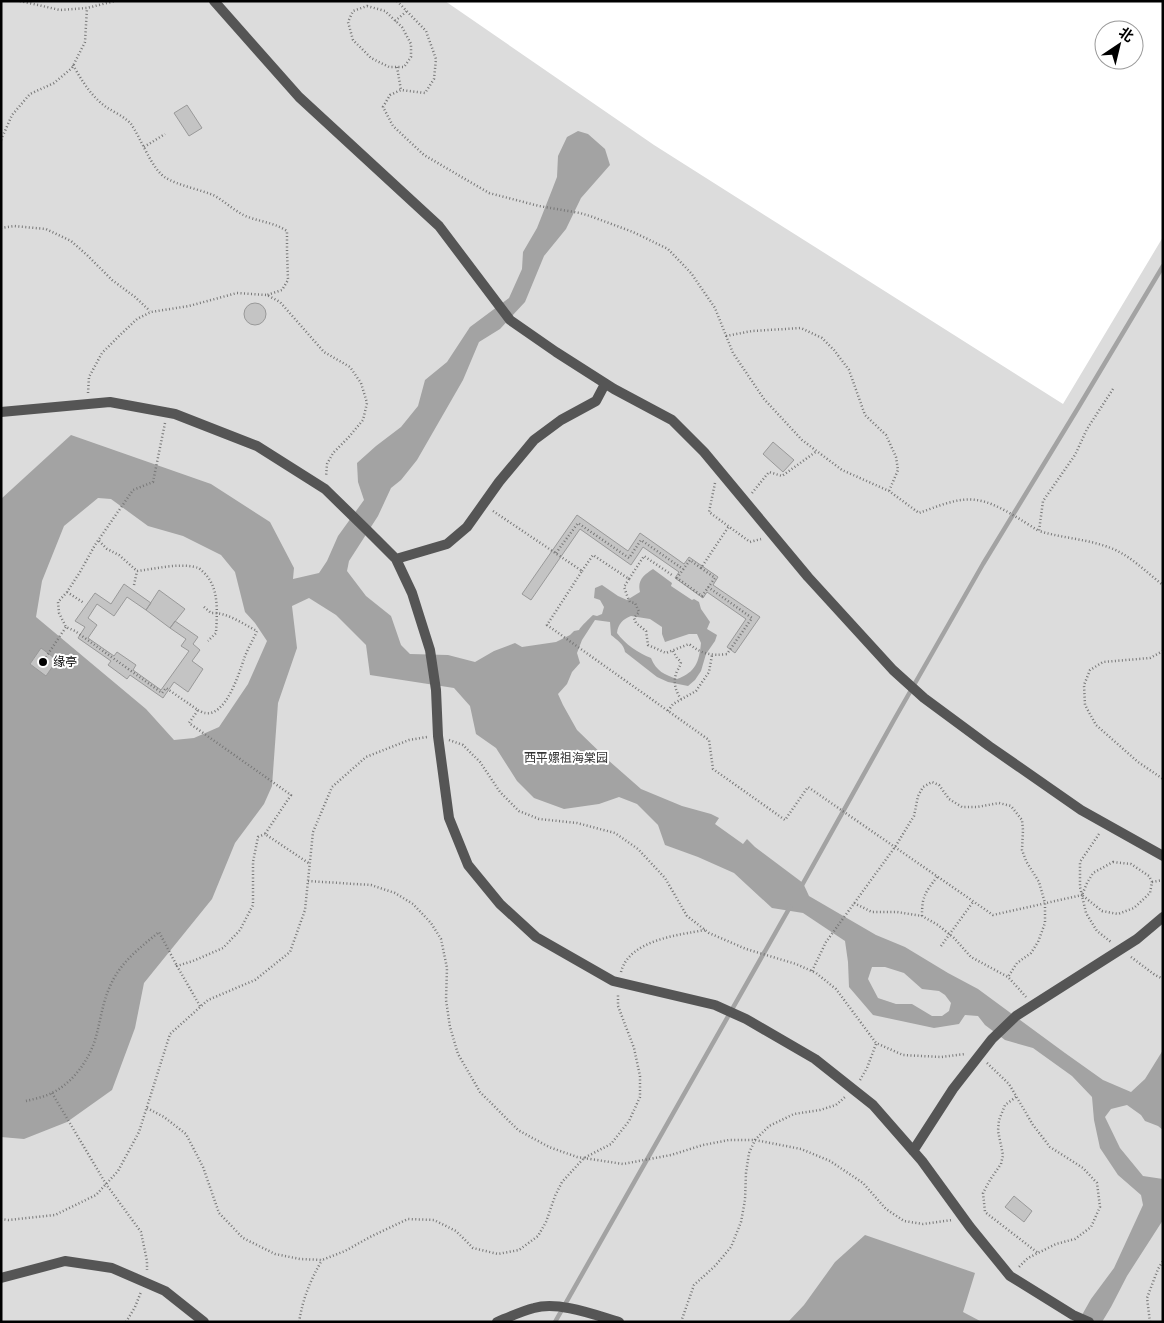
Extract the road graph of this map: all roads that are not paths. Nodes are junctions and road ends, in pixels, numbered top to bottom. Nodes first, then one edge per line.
1 (214, 1) edge
2 (605, 384) junction
3 (1, 412) edge
4 (396, 560) junction
5 (1163, 856) edge
6 (1163, 917) edge
7 (913, 1150) junction
8 (1, 1278) edge
9 (204, 1322) edge
10 (498, 1322) edge
11 (619, 1322) edge
12 (1088, 1322) edge

1 - 2 street
2 - 4 street
2 - 5 street
3 - 4 street
4 - 7 street
6 - 7 street
7 - 12 street
8 - 9 street
10 - 11 street

